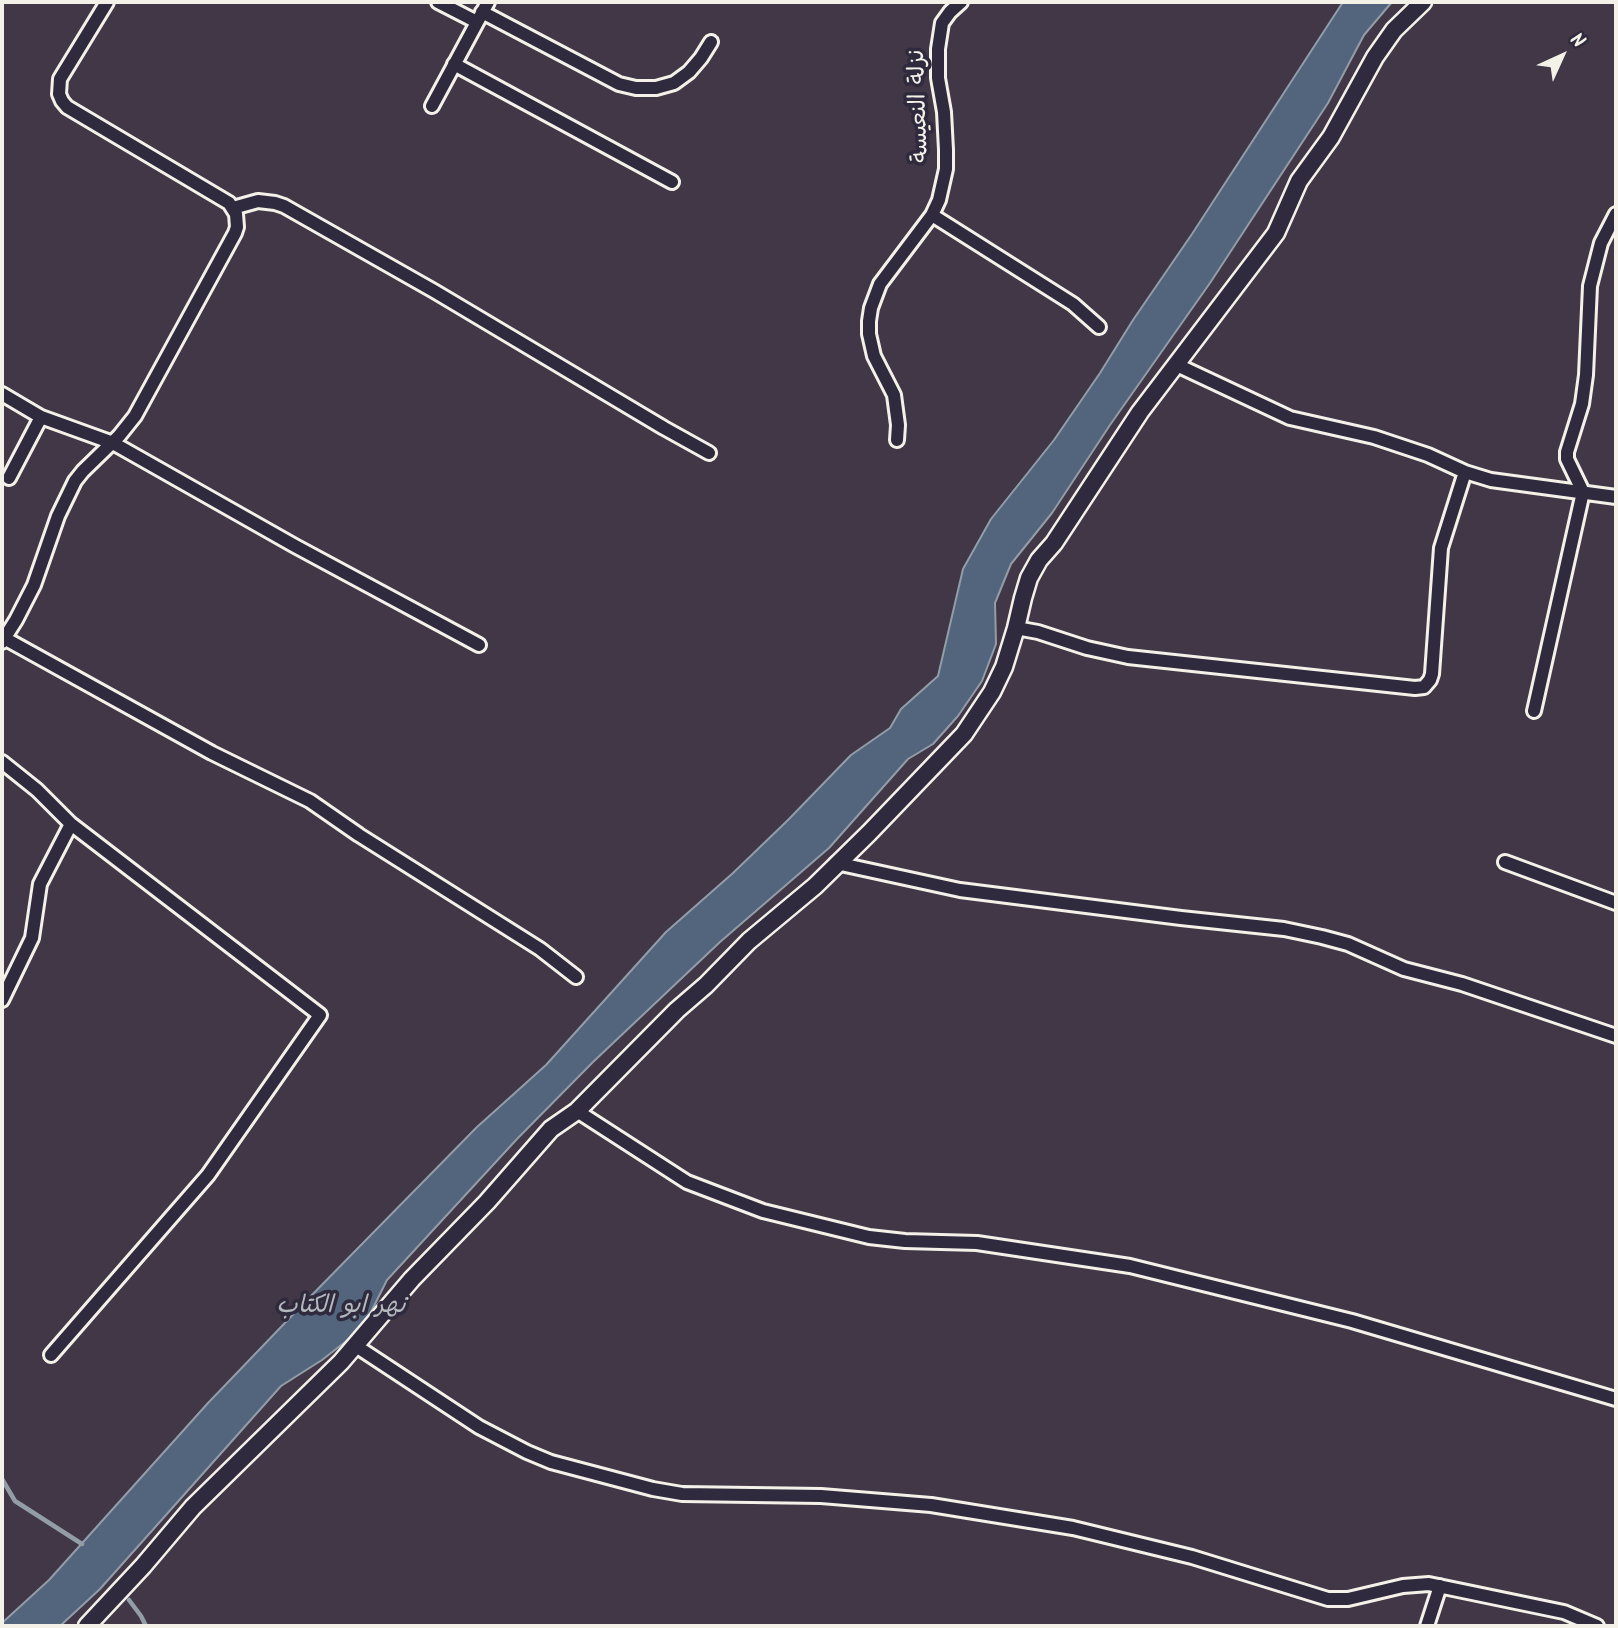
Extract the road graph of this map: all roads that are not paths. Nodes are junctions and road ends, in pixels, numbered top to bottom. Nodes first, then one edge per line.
1 (107, 2) edge
2 (438, 2) edge
3 (961, 2) edge
4 (1423, 2) edge
5 (482, 12) edge
6 (712, 41) dead end
7 (454, 64) junction
8 (432, 106) dead end
9 (672, 182) dead end
10 (233, 208) junction
11 (1616, 214) edge
12 (932, 215) junction
13 (1099, 327) dead end
14 (1177, 365) junction
15 (2, 394) edge
16 (41, 416) junction
17 (897, 440) dead end
18 (113, 443) junction
19 (709, 453) dead end
20 (1465, 471) junction
21 (9, 478) dead end
22 (1583, 492) junction
23 (1616, 497) edge
24 (1016, 628) junction
25 (4, 635) edge
26 (479, 645) dead end
27 (1534, 711) dead end
28 (2, 762) edge
29 (71, 824) junction
30 (1505, 862) dead end
31 (836, 863) junction
32 (1616, 903) edge
33 (576, 977) dead end
34 (2, 1000) edge
35 (1616, 1036) edge
36 (577, 1111) junction
37 (356, 1346) junction
38 (51, 1355) dead end
39 (1616, 1399) edge
40 (1440, 1586) junction
41 (87, 1626) edge
42 (1427, 1626) edge
43 (1597, 1626) edge

1 - 10 street
2 - 5 street
3 - 12 street, نزلة النعيسة
4 - 14 street
5 - 6 street
5 - 7 street
7 - 8 street
7 - 9 street
10 - 18 street
10 - 19 street
11 - 22 street
12 - 13 street
12 - 17 street, نزلة النعيسة
14 - 20 street
14 - 24 street
15 - 16 street
16 - 18 street
16 - 21 street
18 - 25 street
18 - 26 street
20 - 22 street
20 - 24 street
22 - 23 street
22 - 27 street
24 - 31 street
25 - 33 street
28 - 29 street
29 - 34 street
29 - 38 street
30 - 32 street
31 - 35 street
31 - 36 street
36 - 37 street
36 - 39 street
37 - 40 street
37 - 41 street
40 - 42 street
40 - 43 street

